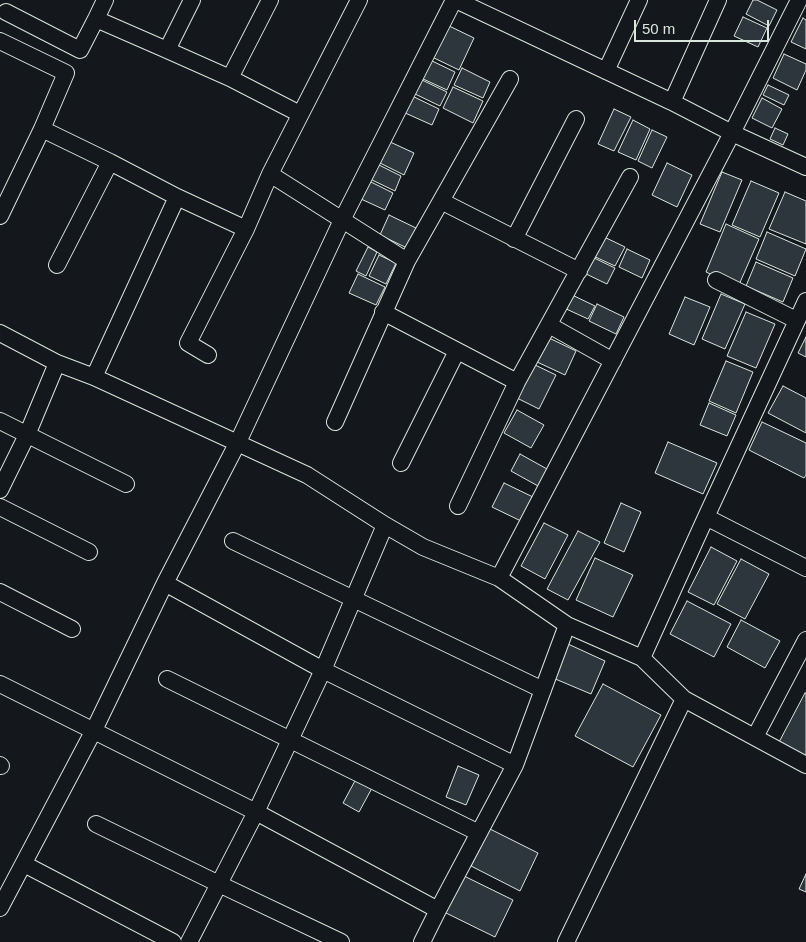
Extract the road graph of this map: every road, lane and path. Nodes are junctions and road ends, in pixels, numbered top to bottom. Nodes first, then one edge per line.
1 (105, 0) edge
2 (192, 0) edge
3 (270, 0) edge
4 (359, 0) edge
5 (455, 0) edge
6 (639, 0) edge
7 (718, 0) edge
8 (799, 0) edge
9 (6, 11) edge
10 (96, 19) junction
11 (0, 41) edge
12 (167, 50) junction
13 (606, 71) junction
14 (230, 78) junction
15 (510, 79) dead end
16 (672, 102) junction
17 (300, 114) junction
18 (576, 119) dead end
19 (42, 129) junction
20 (732, 133) junction
21 (110, 162) junction
22 (806, 167) edge
23 (270, 174) junction
24 (630, 177) dead end
25 (176, 196) junction
26 (441, 201) junction
27 (0, 216) edge
28 (342, 220) junction
29 (246, 229) junction
30 (514, 239) junction
31 (407, 261) junction
32 (57, 265) dead end
33 (579, 271) junction
34 (716, 280) dead end
35 (806, 301) edge
36 (383, 312) junction
37 (796, 320) junction
38 (549, 326) junction
39 (0, 333) edge
40 (457, 351) junction
41 (208, 355) dead end
42 (613, 361) junction
43 (57, 363) junction
44 (94, 377) junction
45 (517, 382) junction
46 (0, 421) edge
47 (335, 422) dead end
48 (27, 435) junction
49 (238, 442) junction
50 (400, 464) dead end
51 (126, 484) dead end
52 (0, 490) edge
53 (458, 506) dead end
54 (0, 507) edge
55 (706, 517) junction
56 (385, 526) junction
57 (233, 542) dead end
58 (89, 552) dead end
59 (806, 568) edge
60 (499, 578) junction
61 (164, 583) junction
62 (0, 592) edge
63 (354, 598) junction
64 (567, 625) junction
65 (72, 629) dead end
66 (806, 640) edge
67 (642, 658) junction
68 (323, 670) junction
69 (167, 679) dead end
70 (0, 684) edge
71 (543, 690) junction
72 (684, 699) junction
73 (94, 730) junction
74 (755, 737) junction
75 (290, 740) junction
76 (515, 765) junction
77 (806, 765) edge
78 (256, 812) junction
79 (96, 824) dead end
80 (479, 833) junction
81 (24, 864) junction
82 (219, 884) junction
83 (0, 908) edge
84 (438, 910) junction
85 (173, 942) edge
86 (189, 942) edge
87 (341, 942) edge
88 (422, 942) edge
89 (566, 942) edge

1 - 10 street
2 - 12 street
3 - 14 street
4 - 17 street
5 - 13 street
5 - 28 street
6 - 13 street
7 - 16 street
8 - 20 street
9 - 10 street
10 - 12 street
11 - 19 street
12 - 14 street
13 - 16 street
14 - 17 street
15 - 26 street
16 - 20 street
17 - 23 street
18 - 30 street
19 - 21 street
19 - 27 street
20 - 22 street
20 - 42 street
21 - 25 street
21 - 32 street
23 - 28 street
23 - 29 street
24 - 33 street
25 - 29 street
25 - 44 street
26 - 30 street
26 - 31 street
28 - 31 street
28 - 49 street
29 - 41 street
30 - 33 street
31 - 36 street
33 - 38 street
34 - 37 street
35 - 37 street
36 - 40 street
36 - 47 street
37 - 55 street
38 - 42 street
38 - 45 street
39 - 43 street
40 - 45 street
40 - 50 street
42 - 60 street
43 - 44 street
43 - 48 street
44 - 49 street
45 - 53 street
46 - 48 street
48 - 51 street
48 - 52 street
49 - 56 street
49 - 61 street
54 - 58 street
55 - 59 street
55 - 67 street
56 - 60 street
56 - 63 street
57 - 63 street
60 - 64 street
61 - 68 street
61 - 73 street
62 - 65 street
63 - 68 street
63 - 71 street
64 - 67 street
64 - 71 street
66 - 74 street
67 - 72 street
68 - 75 street
68 - 76 street
69 - 75 street
70 - 73 street
71 - 76 street
72 - 74 street
72 - 89 street
73 - 78 street
73 - 81 street
74 - 77 street
75 - 78 street
75 - 80 street
76 - 80 street
78 - 82 street
78 - 84 street
79 - 82 street
80 - 84 street
81 - 83 street
81 - 85 street
82 - 86 street
82 - 87 street
84 - 88 street

